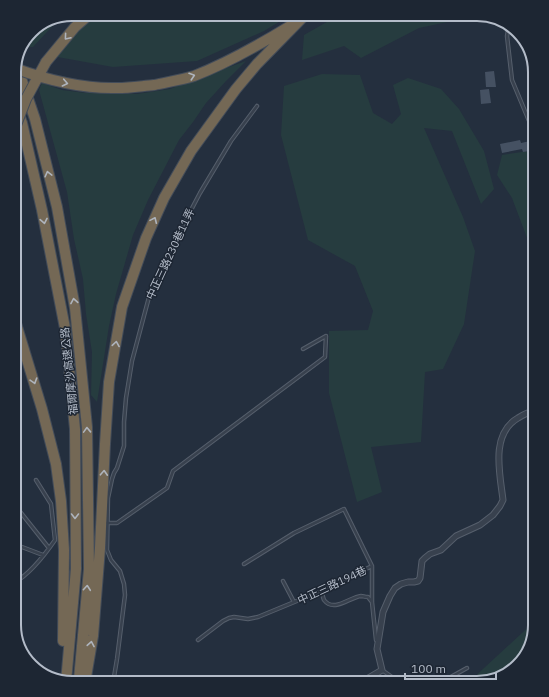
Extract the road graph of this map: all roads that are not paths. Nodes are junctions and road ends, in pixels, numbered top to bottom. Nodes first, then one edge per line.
1 (82, 21) edge
2 (296, 21) edge
3 (300, 21) edge
4 (508, 31) edge
5 (21, 70) edge
6 (21, 78) edge
7 (257, 106) dead end
8 (21, 112) edge
9 (528, 118) edge
10 (21, 121) edge
11 (21, 340) edge
12 (303, 349) dead end
13 (528, 412) edge
14 (36, 480) dead end
15 (21, 513) edge
16 (107, 523) junction
17 (21, 547) edge
18 (49, 548) junction
19 (43, 555) junction
20 (244, 564) dead end
21 (372, 566) junction
22 (21, 579) edge
23 (283, 581) dead end
24 (321, 591) junction
25 (294, 602) junction
26 (372, 602) junction
27 (198, 640) dead end
28 (378, 649) junction
29 (467, 668) dead end
30 (382, 670) junction
31 (63, 675) edge
32 (67, 676) edge
33 (80, 676) edge
34 (86, 676) edge
35 (114, 676) edge
36 (372, 676) edge
37 (391, 676) edge
38 (453, 676) edge

1 -> 8 highway, bridge
5 -> 2 highway, bridge
34 -> 3 highway
4 - 9 lane
33 -> 6 highway, 福爾摩沙高速公路
7 - 16 lane, 中正三路230巷11弄
10 -> 32 highway, 福爾摩沙高速公路
11 -> 31 highway
12 - 16 lane
13 - 28 street
14 - 18 lane
15 - 18 lane
16 - 35 lane, 中正三路230巷11弄
17 - 19 lane
18 - 19 lane
19 - 22 lane
20 - 21 lane, 中正三路194巷
21 - 24 lane, 中正三路194巷
21 - 26 lane
23 - 25 lane
24 - 25 lane, 中正三路194巷
24 - 26 lane
25 - 27 lane, 中正三路194巷
26 - 28 lane
28 - 30 street
29 - 38 lane
30 - 36 street
30 - 37 lane

